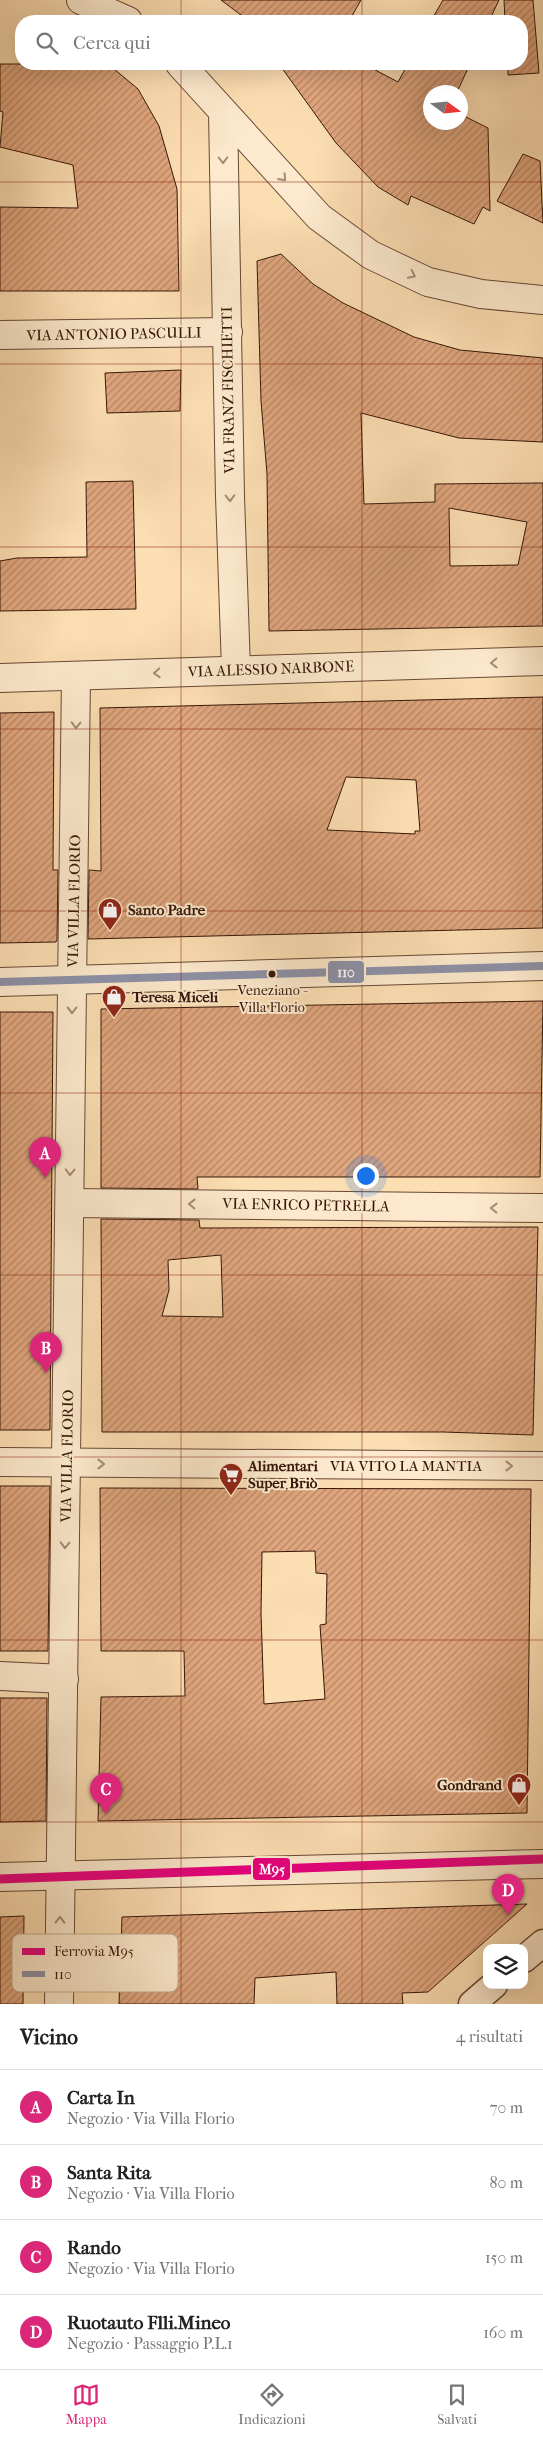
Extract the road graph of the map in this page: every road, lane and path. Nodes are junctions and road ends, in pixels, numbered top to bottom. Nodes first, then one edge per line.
1 (81, 0) edge
2 (115, 15) edge
3 (185, 70) edge
4 (223, 112) junction
5 (543, 300) edge
6 (228, 332) junction
7 (0, 335) edge
8 (543, 661) edge
9 (236, 669) junction
10 (76, 676) junction
11 (0, 678) edge
12 (543, 966) edge
13 (72, 979) junction
14 (0, 982) edge
15 (70, 1203) junction
16 (543, 1208) edge
17 (0, 1462) edge
18 (66, 1464) junction
19 (543, 1466) edge
20 (0, 1676) edge
21 (64, 1679) junction
22 (543, 1864) edge
23 (60, 1876) junction
24 (0, 1877) edge
25 (60, 1934) edge
26 (543, 1943) edge
27 (528, 1956) edge
28 (489, 1989) edge
29 (472, 2004) edge

1 - 2 street
3 - 4 street
4 -> 5 street
4 -> 6 street, VIA FRANZ FISCHIETTI
6 - 7 street, VIA ANTONIO PASCULLI
6 -> 9 street, VIA FRANZ FISCHIETTI
8 -> 9 street, VIA ALESSIO NARBONE
9 -> 10 street, VIA ALESSIO NARBONE
10 - 11 street, VIA ALESSIO NARBONE
10 -> 13 street, VIA VILLA FLORIO
12 - 13 street
13 - 14 street
13 -> 15 street, VIA VILLA FLORIO
16 -> 15 street, VIA ENRICO PETRELLA
15 - 18 street, VIA VILLA FLORIO
17 - 18 street, VIA VITO LA MANTIA
18 -> 19 street, VIA VITO LA MANTIA
18 -> 21 street, VIA VILLA FLORIO
20 - 21 street
21 - 23 street, VIA VILLA FLORIO
22 - 23 street
23 - 24 street
25 -> 23 street, VIA VILLA FLORIO
26 - 27 street
28 - 29 street

